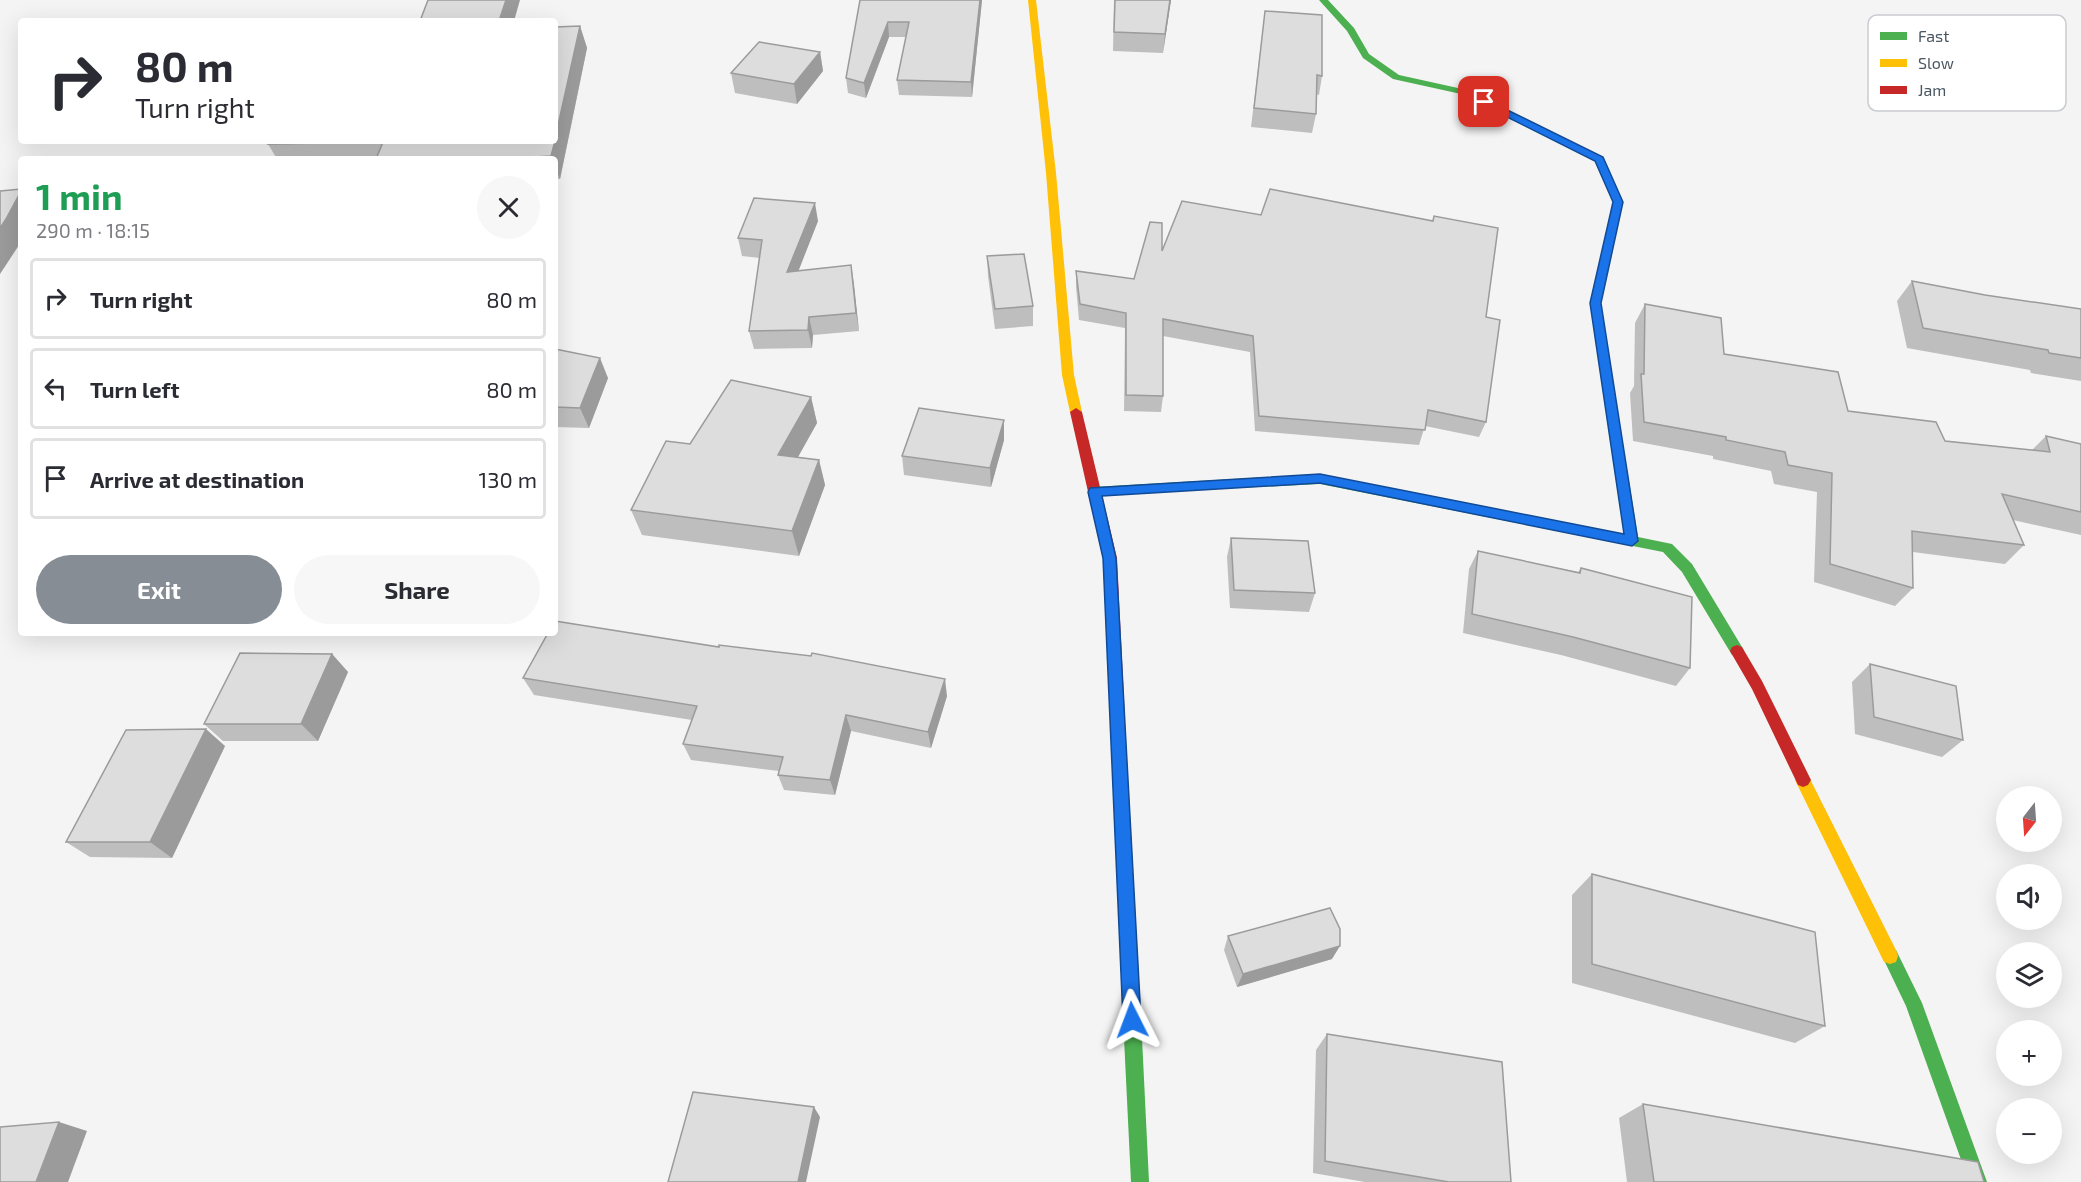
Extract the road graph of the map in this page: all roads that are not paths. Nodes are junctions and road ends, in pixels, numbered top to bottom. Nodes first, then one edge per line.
1 (1032, 0) edge
2 (1323, 0) edge
3 (1094, 492) junction
4 (1632, 541) junction
5 (1140, 1182) edge
6 (1978, 1182) edge

1 - 3 street
2 - 4 street
3 - 4 street
3 - 5 street
4 - 6 street

